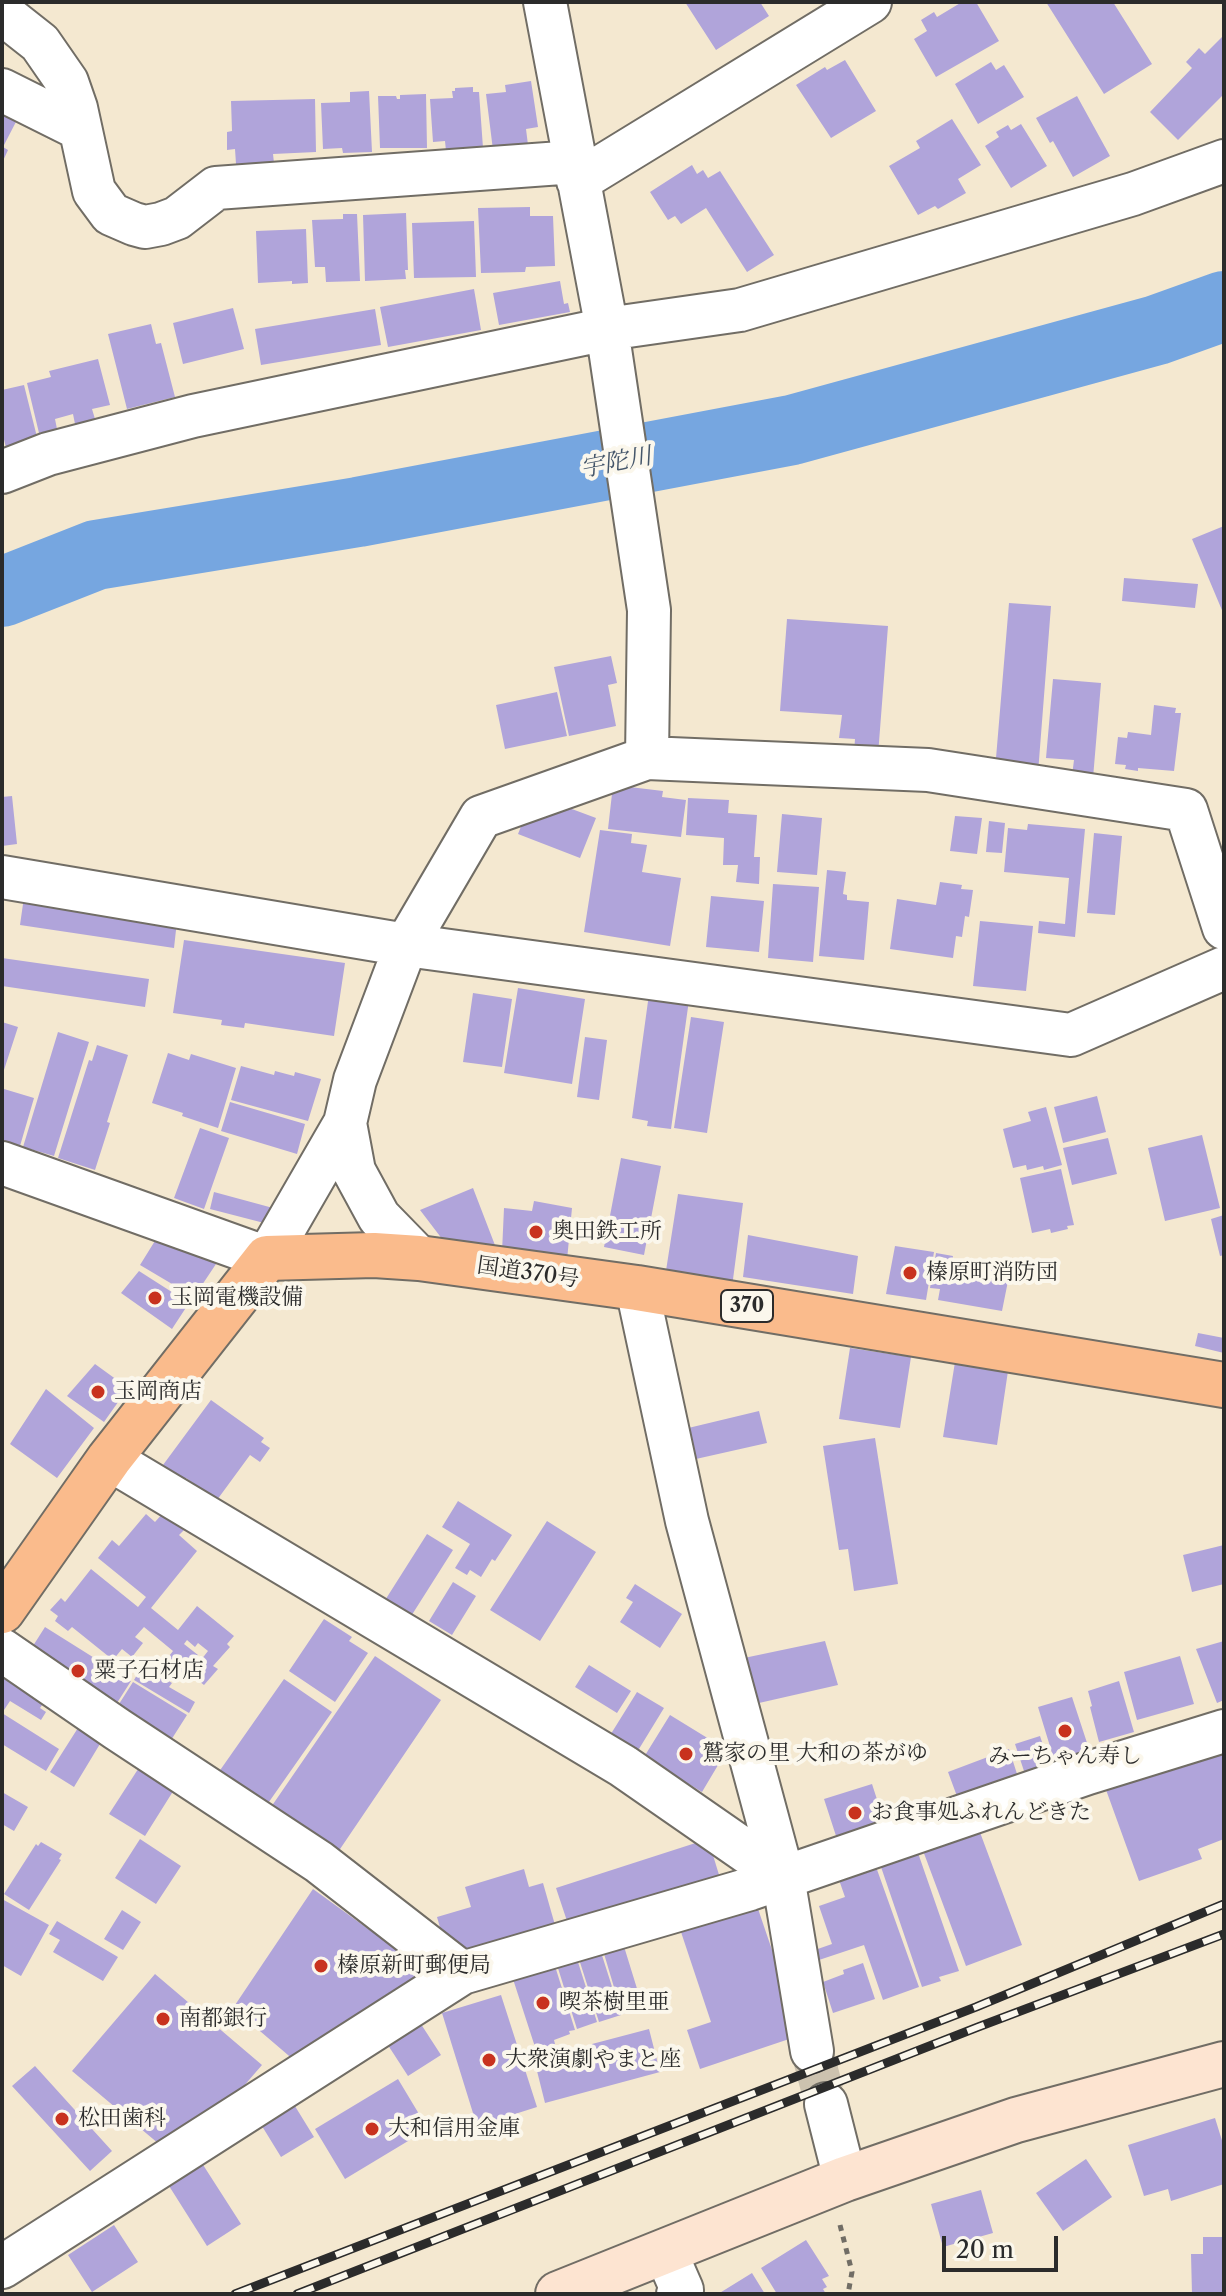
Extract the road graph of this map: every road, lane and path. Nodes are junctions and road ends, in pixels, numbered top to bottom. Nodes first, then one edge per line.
1 (545, 2) edge
2 (870, 2) edge
3 (2, 13) edge
4 (2, 90) edge
5 (80, 129) junction
6 (1224, 161) edge
7 (576, 172) junction
8 (609, 343) junction
9 (2, 472) edge
10 (647, 758) junction
11 (2, 877) edge
12 (1224, 928) edge
13 (406, 945) junction
14 (1224, 968) edge
15 (345, 1123) junction
16 (2, 1163) edge
17 (267, 1258) junction
18 (419, 1258) junction
19 (637, 1288) junction
20 (1224, 1385) edge
21 (109, 1459) junction
22 (2, 1611) edge
23 (2, 1650) edge
24 (1224, 1731) edge
25 (783, 1877) junction
26 (462, 1973) junction
27 (812, 2051) tunnel mouth
28 (1224, 2064) edge
29 (826, 2104) tunnel mouth
30 (845, 2179) junction
31 (665, 2251) junction
32 (2, 2267) edge
33 (558, 2294) edge
34 (678, 2294) edge
35 (848, 2294) edge

1 - 7 street
2 - 7 street
3 - 5 street
4 - 5 street
5 - 7 street
6 - 8 street
7 - 8 street
8 - 9 street
8 - 10 street
10 - 12 street
10 - 13 street
11 - 13 street
13 - 14 street
13 - 15 street
15 - 17 street
15 - 18 street
16 - 17 street
17 - 18 highway, 国道370号 / 370
17 - 21 highway
18 - 19 highway, 国道370号 / 370
19 - 20 highway, 国道370号 / 370
19 - 25 street
21 - 22 highway
21 - 25 street
23 - 26 street
24 - 25 street
25 - 26 street
25 - 27 street
26 - 32 street
28 - 30 street
29 - 30 street
30 - 31 street
30 - 35 path
31 - 33 street
31 - 34 street

